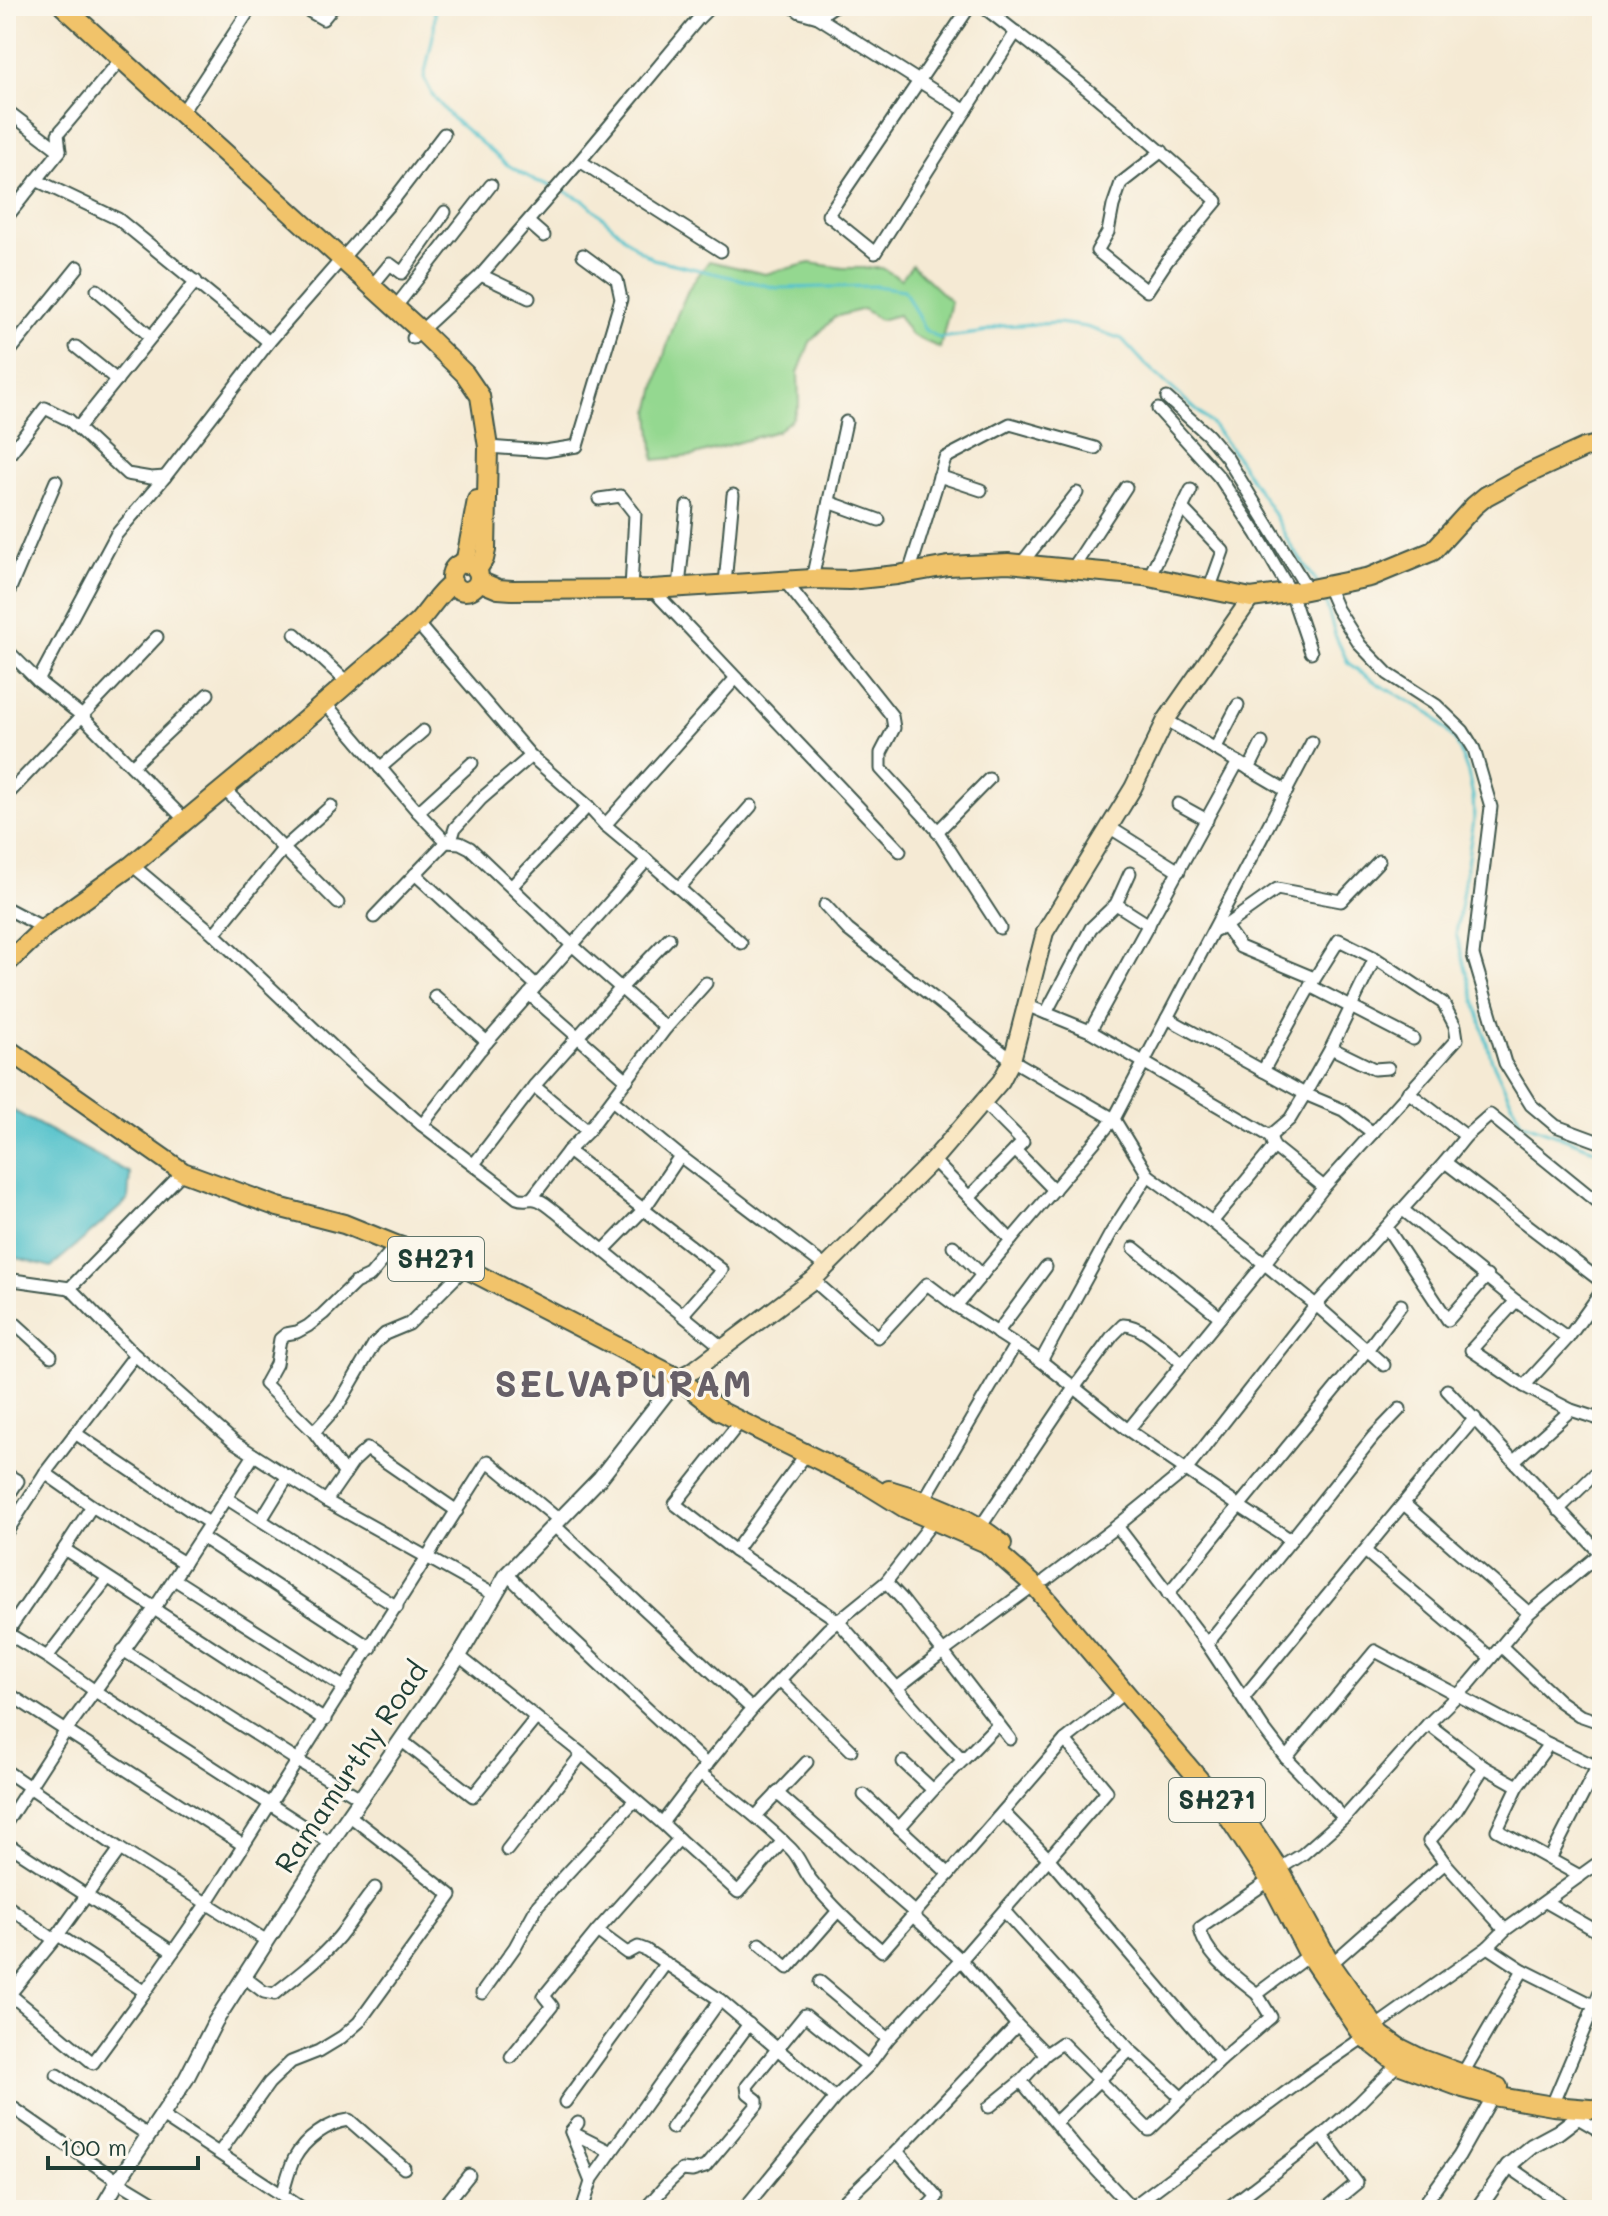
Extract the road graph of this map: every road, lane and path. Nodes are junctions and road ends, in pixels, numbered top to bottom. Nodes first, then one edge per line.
1 (53, 6) edge
2 (63, 6) edge
3 (252, 6) edge
4 (300, 6) edge
5 (334, 6) edge
6 (711, 6) edge
7 (792, 6) edge
8 (834, 6) edge
9 (970, 6) edge
10 (982, 6) edge
11 (818, 17) junction
12 (1016, 32) junction
13 (118, 62) junction
14 (919, 81) junction
15 (6, 110) edge
16 (966, 111) junction
17 (181, 114) junction
18 (444, 134) dead end
19 (60, 151) junction
20 (1162, 151) junction
21 (580, 161) junction
22 (36, 180) junction
23 (491, 185) dead end
24 (445, 212) dead end
25 (6, 218) edge
26 (528, 222) junction
27 (544, 236) dead end
28 (721, 251) dead end
29 (583, 255) dead end
30 (339, 263) junction
31 (78, 267) dead end
32 (481, 275) junction
33 (196, 281) junction
34 (371, 287) junction
35 (97, 290) dead end
36 (529, 298) dead end
37 (394, 309) junction
38 (417, 335) junction
39 (151, 337) junction
40 (269, 342) junction
41 (76, 347) dead end
42 (6, 356) edge
43 (117, 380) junction
44 (1167, 398) dead end
45 (1158, 409) dead end
46 (846, 422) dead end
47 (78, 428) junction
48 (1602, 444) edge
49 (488, 447) junction
50 (1095, 448) dead end
51 (6, 459) edge
52 (939, 476) junction
53 (165, 477) junction
54 (56, 481) dead end
55 (1126, 487) dead end
56 (981, 490) dead end
57 (1191, 490) dead end
58 (1077, 493) dead end
59 (733, 495) dead end
60 (599, 499) dead end
61 (829, 502) junction
62 (687, 506) dead end
63 (1182, 508) junction
64 (879, 520) dead end
65 (1021, 564) junction
66 (1073, 568) junction
67 (474, 571) junction
68 (909, 573) junction
69 (1149, 577) junction
70 (812, 579) junction
71 (784, 580) junction
72 (725, 584) junction
73 (679, 587) junction
74 (631, 589) junction
75 (652, 589) junction
76 (1310, 589) junction
77 (1209, 590) junction
78 (6, 598) edge
79 (1251, 598) junction
80 (424, 616) junction
81 (295, 634) dead end
82 (157, 637) dead end
83 (6, 649) edge
84 (1311, 652) dead end
85 (736, 678) junction
86 (38, 681) junction
87 (348, 683) junction
88 (208, 694) dead end
89 (326, 704) junction
90 (1238, 705) dead end
91 (81, 715) junction
92 (1166, 720) junction
93 (423, 731) dead end
94 (1312, 742) dead end
95 (1262, 743) dead end
96 (1215, 749) junction
97 (531, 756) junction
98 (472, 763) dead end
99 (132, 766) junction
100 (1244, 766) junction
101 (380, 768) junction
102 (989, 779) dead end
103 (223, 788) junction
104 (1287, 791) junction
105 (6, 796) edge
106 (1178, 804) dead end
107 (331, 806) dead end
108 (588, 806) junction
109 (751, 806) dead end
110 (418, 812) junction
111 (185, 820) junction
112 (1207, 820) junction
113 (605, 825) junction
114 (1109, 827) junction
115 (937, 832) junction
116 (448, 841) junction
117 (284, 848) junction
118 (900, 851) dead end
119 (647, 860) junction
120 (1379, 861) dead end
121 (132, 865) junction
122 (1179, 871) junction
123 (1130, 873) dead end
124 (415, 874) junction
125 (512, 886) junction
126 (679, 888) junction
127 (338, 903) dead end
128 (1116, 904) junction
129 (825, 905) dead end
130 (6, 908) edge
131 (374, 917) dead end
132 (1149, 925) junction
133 (1225, 926) junction
134 (44, 928) junction
135 (1000, 928) dead end
136 (1213, 931) junction
137 (214, 934) junction
138 (669, 938) dead end
139 (741, 943) dead end
140 (572, 945) junction
141 (1375, 958) junction
142 (6, 964) edge
143 (1312, 982) junction
144 (706, 983) dead end
145 (622, 987) junction
146 (533, 990) junction
147 (435, 996) dead end
148 (1026, 1005) junction
149 (1352, 1007) junction
150 (1046, 1013) junction
151 (1167, 1018) junction
152 (666, 1028) junction
153 (1090, 1031) junction
154 (577, 1036) junction
155 (1413, 1039) dead end
156 (487, 1042) junction
157 (6, 1048) edge
158 (1331, 1048) junction
159 (1012, 1060) junction
160 (1144, 1062) junction
161 (1388, 1068) dead end
162 (1263, 1071) junction
163 (627, 1080) junction
164 (534, 1086) junction
165 (1408, 1092) junction
166 (1305, 1094) junction
167 (612, 1100) junction
168 (983, 1102) junction
169 (1114, 1119) junction
170 (422, 1125) junction
171 (588, 1131) junction
172 (1373, 1133) junction
173 (1466, 1136) junction
174 (1272, 1141) junction
175 (1602, 1143) edge
176 (1015, 1150) junction
177 (568, 1151) junction
178 (680, 1156) junction
179 (933, 1160) junction
180 (1445, 1162) junction
181 (474, 1164) junction
182 (183, 1172) junction
183 (1148, 1175) junction
184 (1324, 1187) junction
185 (1054, 1190) junction
186 (969, 1197) junction
187 (532, 1198) junction
188 (1602, 1206) edge
189 (644, 1209) junction
190 (1403, 1210) junction
191 (1212, 1222) junction
192 (1387, 1228) junction
193 (1011, 1240) junction
194 (396, 1245) junction
195 (953, 1246) dead end
196 (1134, 1248) dead end
197 (604, 1250) junction
198 (1264, 1264) junction
199 (826, 1267) junction
200 (1046, 1267) dead end
201 (465, 1268) junction
202 (982, 1275) junction
203 (1487, 1276) junction
204 (6, 1279) edge
205 (813, 1280) junction
206 (1602, 1282) edge
207 (70, 1288) junction
208 (1602, 1291) edge
209 (1516, 1301) junction
210 (1316, 1305) junction
211 (1401, 1305) dead end
212 (956, 1306) junction
213 (683, 1314) junction
214 (6, 1315) edge
215 (1220, 1317) junction
216 (997, 1333) junction
217 (1568, 1338) junction
218 (1015, 1345) junction
219 (723, 1348) junction
220 (1367, 1350) junction
221 (135, 1355) junction
222 (51, 1356) dead end
223 (1041, 1361) junction
224 (1183, 1364) junction
225 (1384, 1365) dead end
226 (686, 1374) junction
227 (1524, 1386) junction
228 (1074, 1388) junction
229 (1447, 1390) dead end
230 (1400, 1409) dead end
231 (1571, 1410) junction
232 (1475, 1418) junction
233 (1602, 1420) edge
234 (740, 1422) junction
235 (1128, 1430) junction
236 (314, 1432) junction
237 (75, 1433) junction
238 (806, 1454) junction
239 (254, 1455) junction
240 (1514, 1461) junction
241 (1602, 1467) edge
242 (1187, 1469) junction
243 (45, 1473) junction
244 (6, 1474) edge
245 (345, 1474) junction
246 (288, 1476) junction
247 (18, 1481) junction
248 (863, 1482) junction
249 (32, 1492) junction
250 (226, 1498) junction
251 (6, 1499) edge
252 (924, 1500) junction
253 (326, 1501) junction
254 (1404, 1504) junction
255 (92, 1506) junction
256 (1239, 1506) junction
257 (1558, 1510) junction
258 (457, 1511) junction
259 (935, 1519) junction
260 (261, 1520) junction
261 (209, 1523) junction
262 (556, 1523) junction
263 (981, 1526) junction
264 (1117, 1526) junction
265 (6, 1533) edge
266 (201, 1537) junction
267 (1291, 1540) junction
268 (64, 1549) junction
269 (735, 1551) junction
270 (1365, 1551) junction
271 (1601, 1552) edge
272 (427, 1557) junction
273 (184, 1563) junction
274 (507, 1574) junction
275 (107, 1579) junction
276 (174, 1579) junction
277 (886, 1582) junction
278 (1040, 1582) junction
279 (493, 1594) junction
280 (1168, 1594) junction
281 (397, 1607) junction
282 (154, 1609) junction
283 (1529, 1613) junction
284 (837, 1620) junction
285 (6, 1634) edge
286 (1207, 1644) junction
287 (1501, 1646) junction
288 (371, 1648) junction
289 (123, 1650) junction
290 (943, 1652) junction
291 (459, 1656) junction
292 (47, 1657) junction
293 (1491, 1658) junction
294 (781, 1681) junction
295 (345, 1688) junction
296 (897, 1688) junction
297 (95, 1691) junction
298 (6, 1692) edge
299 (1125, 1692) junction
300 (1455, 1695) junction
301 (1244, 1697) junction
302 (752, 1709) junction
303 (536, 1718) junction
304 (325, 1720) junction
305 (1602, 1723) edge
306 (1428, 1724) junction
307 (997, 1725) junction
308 (65, 1732) junction
309 (1010, 1739) dead end
310 (1065, 1740) junction
311 (402, 1741) junction
312 (1549, 1744) junction
313 (1602, 1749) edge
314 (851, 1750) dead end
315 (582, 1754) junction
316 (1286, 1758) junction
317 (963, 1760) junction
318 (298, 1761) junction
319 (807, 1762) dead end
320 (903, 1762) dead end
321 (1484, 1767) junction
322 (1597, 1767) junction
323 (703, 1769) junction
324 (6, 1771) edge
325 (30, 1786) junction
326 (1518, 1786) junction
327 (933, 1790) junction
328 (777, 1793) junction
329 (864, 1795) dead end
330 (362, 1799) junction
331 (635, 1800) junction
332 (269, 1802) junction
333 (1003, 1812) junction
334 (350, 1816) junction
335 (756, 1816) junction
336 (1344, 1818) junction
337 (6, 1823) edge
338 (662, 1823) junction
339 (899, 1828) junction
340 (679, 1839) junction
341 (783, 1841) junction
342 (6, 1843) edge
343 (330, 1843) junction
344 (243, 1845) junction
345 (120, 1849) junction
346 (507, 1850) dead end
347 (1048, 1858) junction
348 (1550, 1859) junction
349 (1602, 1860) edge
350 (1445, 1863) junction
351 (949, 1874) junction
352 (1275, 1875) junction
353 (1580, 1876) junction
354 (375, 1888) dead end
355 (86, 1896) junction
356 (1546, 1902) junction
357 (207, 1903) junction
358 (6, 1905) edge
359 (1004, 1911) junction
360 (837, 1912) junction
361 (914, 1915) junction
362 (1505, 1930) junction
363 (597, 1931) junction
364 (1602, 1934) edge
365 (55, 1937) junction
366 (267, 1941) junction
367 (760, 1944) dead end
368 (1488, 1947) junction
369 (173, 1952) junction
370 (1309, 1955) junction
371 (961, 1960) junction
372 (666, 1963) junction
373 (1331, 1964) junction
374 (1523, 1970) junction
375 (244, 1977) junction
376 (820, 1982) dead end
377 (1602, 1987) edge
378 (145, 1992) junction
379 (482, 1993) dead end
380 (1257, 1994) junction
381 (8, 1995) edge
382 (720, 2000) junction
383 (1593, 2005) junction
384 (749, 2024) junction
385 (1017, 2025) junction
386 (1369, 2032) junction
387 (888, 2039) junction
388 (777, 2047) junction
389 (1130, 2050) junction
390 (1046, 2054) junction
391 (511, 2057) dead end
392 (1221, 2060) junction
393 (1398, 2064) junction
394 (868, 2066) junction
395 (1463, 2073) junction
396 (57, 2075) dead end
397 (1021, 2081) junction
398 (1098, 2081) junction
399 (1493, 2096) junction
400 (835, 2098) junction
401 (1182, 2098) junction
402 (1555, 2098) junction
403 (565, 2102) dead end
404 (6, 2103) edge
405 (989, 2107) dead end
406 (1592, 2109) edge
407 (162, 2116) junction
408 (1056, 2122) junction
409 (672, 2128) dead end
410 (1602, 2132) edge
411 (148, 2135) junction
412 (1322, 2136) junction
413 (897, 2151) junction
414 (611, 2152) junction
415 (219, 2153) junction
416 (1508, 2166) junction
417 (404, 2168) dead end
418 (469, 2175) dead end
419 (118, 2181) junction
420 (591, 2182) junction
421 (282, 2195) junction
422 (1130, 2209) edge
423 (101, 2210) edge
424 (166, 2210) edge
425 (305, 2210) edge
426 (441, 2210) edge
427 (582, 2210) edge
428 (644, 2210) edge
429 (743, 2210) edge
430 (835, 2210) edge
431 (924, 2210) edge
432 (1224, 2210) edge
433 (1324, 2210) edge
434 (1420, 2210) edge
435 (1477, 2210) edge
436 (1571, 2210) edge

1 - 13 main road
2 - 13 main road
3 - 17 street
4 - 5 street
6 - 21 street
7 - 11 street
8 - 11 street
9 - 14 street
10 - 12 street
11 - 14 street
12 - 16 street
12 - 20 street
13 - 17 main road
13 - 19 street
13 - 30 main road
14 - 16 street
14 - 16 street
15 - 19 street
17 - 30 main road
18 - 30 street
19 - 22 street
20 - 20 street
21 - 26 street
21 - 28 street
22 - 25 street
22 - 33 street
23 - 37 street
24 - 34 street
26 - 27 street
26 - 32 street
29 - 49 street
30 - 34 main road
30 - 38 main road
30 - 40 street
31 - 42 street
32 - 36 street
32 - 38 street
33 - 39 street
33 - 40 street
34 - 37 main road
35 - 39 street
37 - 38 main road
38 - 49 main road
38 - 67 main road
39 - 43 street
40 - 53 street
41 - 43 street
43 - 47 street
44 - 76 street
45 - 76 street
46 - 61 street
47 - 51 street
47 - 53 street
48 - 76 main road
49 - 67 main road
50 - 52 street
52 - 56 street
52 - 68 street
53 - 86 street
54 - 78 street
55 - 66 street
57 - 63 street
58 - 65 street
59 - 72 street
60 - 74 street
61 - 64 street
61 - 70 street
62 - 73 street
63 - 69 street
63 - 77 street
65 - 66 main road
65 - 68 main road
66 - 69 main road
67 - 74 main road
67 - 80 main road
68 - 70 main road
69 - 77 main road
70 - 71 main road
71 - 72 main road
71 - 115 street
72 - 73 main road
73 - 75 main road
74 - 75 main road
75 - 85 street
76 - 79 main road
76 - 84 street
76 - 175 street
77 - 79 main road
79 - 92 main road
80 - 87 main road
80 - 97 street
81 - 87 street
82 - 91 street
83 - 86 street
85 - 113 street
85 - 118 street
86 - 91 street
87 - 89 main road
88 - 99 street
89 - 101 street
89 - 103 main road
90 - 96 street
91 - 99 street
91 - 105 street
92 - 96 street
92 - 114 main road
93 - 101 street
94 - 104 street
95 - 100 street
96 - 100 street
97 - 108 street
97 - 116 street
98 - 110 street
99 - 111 street
100 - 104 street
100 - 112 street
101 - 110 street
102 - 115 street
103 - 111 main road
103 - 117 street
104 - 136 street
106 - 112 street
107 - 117 street
108 - 113 street
108 - 125 street
109 - 126 street
110 - 116 street
111 - 121 main road
112 - 122 street
113 - 119 street
114 - 122 street
114 - 148 main road
115 - 135 street
116 - 124 street
116 - 125 street
117 - 127 street
117 - 137 street
119 - 126 street
119 - 140 street
120 - 133 street
121 - 134 main road
121 - 137 street
122 - 132 street
123 - 128 street
124 - 131 street
124 - 146 street
125 - 140 street
126 - 139 street
128 - 132 street
128 - 150 street
129 - 159 street
130 - 134 street
132 - 153 street
133 - 136 street
133 - 143 street
134 - 142 main road
136 - 151 street
137 - 170 street
138 - 145 street
140 - 145 street
140 - 146 street
141 - 143 street
141 - 149 street
141 - 165 street
143 - 149 street
143 - 162 street
144 - 152 street
145 - 152 street
145 - 154 street
146 - 154 street
146 - 156 street
147 - 156 street
148 - 150 street
148 - 159 main road
149 - 155 street
149 - 158 street
150 - 153 street
151 - 160 street
151 - 162 street
152 - 163 street
153 - 160 street
154 - 163 street
154 - 164 street
156 - 170 street
157 - 182 main road, SH271
158 - 161 street
158 - 166 street
159 - 168 main road
159 - 169 street
160 - 169 street
160 - 174 street
162 - 166 street
163 - 167 street
164 - 171 street
164 - 181 street
165 - 172 street
165 - 173 street
166 - 172 street
166 - 174 street
167 - 171 street
167 - 178 street
168 - 176 street
168 - 179 main road
169 - 183 street
169 - 185 street
170 - 181 street
171 - 177 street
172 - 184 street
173 - 180 street
173 - 188 street
174 - 184 street
174 - 191 street
176 - 185 street
176 - 186 street
177 - 187 street
177 - 189 street
178 - 189 street
178 - 199 street
179 - 186 street
179 - 199 main road
180 - 190 street
180 - 206 street
181 - 187 street
182 - 194 main road, SH271
182 - 207 street
183 - 191 street
183 - 223 street
184 - 198 street
185 - 193 street
186 - 193 street
187 - 197 street
189 - 197 street
189 - 213 street
190 - 192 street
190 - 203 street
191 - 198 street
192 - 203 street
192 - 210 street
193 - 202 street
194 - 201 main road, SH271
194 - 236 street
195 - 202 street
196 - 215 street
197 - 213 street
198 - 210 street
198 - 215 street
199 - 205 main road
200 - 216 street
201 - 226 main road, SH271
201 - 236 street
202 - 212 street
203 - 209 street
204 - 207 street
205 - 212 street
205 - 219 main road
207 - 221 street
208 - 217 street
209 - 217 street
209 - 227 street
210 - 220 street
210 - 242 street
211 - 220 street
212 - 216 street
213 - 219 street
214 - 222 street
215 - 224 street
216 - 218 street
217 - 227 street
218 - 223 street
218 - 252 street
219 - 226 main road
220 - 225 street
220 - 256 street
221 - 237 street
221 - 239 street
223 - 228 street
224 - 228 street
224 - 235 street
226 - 234 main road, SH271
226 - 262 street, Ramamurthy Road
227 - 231 street
228 - 235 street
228 - 263 street
229 - 232 street
230 - 267 street
231 - 233 street
231 - 240 street
232 - 240 street
232 - 254 street
234 - 238 main road, SH271
234 - 269 street
235 - 242 street
236 - 245 street
237 - 243 street
237 - 261 street
238 - 248 main road, SH271
238 - 269 street
239 - 246 street
239 - 250 street
240 - 257 street
241 - 257 street
242 - 256 street
242 - 264 street
243 - 249 street
243 - 255 street
244 - 247 street
245 - 253 street
245 - 258 street
246 - 253 street
246 - 260 street
247 - 249 street
247 - 251 street
248 - 252 main road
248 - 259 main road, SH271
249 - 265 street
250 - 260 street
250 - 261 street
252 - 263 main road
253 - 272 street
254 - 270 street
254 - 283 street
255 - 268 street
255 - 273 street
256 - 267 street
256 - 280 street
257 - 271 street
258 - 262 street
258 - 272 street
259 - 277 street
259 - 278 main road, SH271
260 - 281 street
261 - 266 street
262 - 274 street, Ramamurthy Road
262 - 302 street
263 - 278 main road
264 - 278 street
264 - 280 street
266 - 273 street
266 - 288 street
267 - 286 street
268 - 275 street
268 - 285 street
269 - 284 street
270 - 293 street
270 - 301 street
271 - 283 street
272 - 279 street
272 - 281 street
273 - 276 street
274 - 279 street, Ramamurthy Road
274 - 323 street
275 - 282 street
275 - 292 street
276 - 282 street
276 - 295 street
277 - 284 street
277 - 290 street
278 - 290 street
278 - 299 main road, SH271
278 - 352 main road
279 - 291 street, Ramamurthy Road
280 - 286 street
281 - 288 street
282 - 289 street
282 - 304 street
283 - 287 street
284 - 294 street
284 - 296 street
285 - 292 street
286 - 301 street
287 - 293 street
287 - 305 street
288 - 295 street
289 - 297 street
289 - 318 street
290 - 296 street
290 - 307 street
291 - 303 street
291 - 311 street, Ramamurthy Road
292 - 297 street
293 - 300 street
294 - 302 street
294 - 314 street
295 - 304 street
296 - 317 street
297 - 308 street
297 - 332 street
298 - 308 street
299 - 310 street
299 - 352 main road, SH271
300 - 306 street
300 - 312 street
300 - 316 street
301 - 316 street
302 - 323 street
303 - 311 street
303 - 315 street
304 - 318 street
306 - 321 street
306 - 336 street
307 - 309 street
307 - 317 street
308 - 325 street
308 - 344 street
310 - 333 street
310 - 347 street
311 - 330 street, Ramamurthy Road
312 - 322 street
312 - 326 street
313 - 322 street
315 - 331 street
315 - 346 street
316 - 336 street
317 - 327 street
318 - 330 street
318 - 332 street
319 - 328 street
320 - 327 street
321 - 326 street
321 - 350 street
322 - 348 street
323 - 335 street
323 - 338 street
324 - 325 street
325 - 337 street
325 - 345 street
326 - 348 street
327 - 339 street
328 - 335 street
328 - 361 street
329 - 339 street
330 - 334 street, Ramamurthy Road
331 - 338 street
331 - 379 street
332 - 343 street
332 - 344 street
333 - 347 street
333 - 351 street
334 - 343 street, Ramamurthy Road
334 - 415 street
335 - 341 street
336 - 352 street
338 - 340 street
339 - 351 street
340 - 341 street
340 - 363 street
341 - 360 street
342 - 355 street
343 - 366 street, Ramamurthy Road
344 - 357 street
345 - 355 street
345 - 357 street
347 - 359 street
347 - 392 street
348 - 353 street
349 - 353 street
350 - 362 street
350 - 373 street
351 - 361 street
352 - 370 main road, SH271
352 - 373 main road
352 - 380 street
353 - 356 street
354 - 375 street
355 - 365 street
355 - 369 street
356 - 362 street
356 - 364 street
357 - 366 street
357 - 369 street
358 - 365 street
359 - 371 street
359 - 389 street
360 - 361 street
360 - 367 street
361 - 371 street
362 - 368 street
363 - 372 street
363 - 391 street
365 - 378 street
365 - 381 street
366 - 375 street, Ramamurthy Road
368 - 374 street
368 - 386 street
369 - 378 street
370 - 380 street
370 - 386 main road, SH271
371 - 385 street
371 - 387 street
372 - 382 street
372 - 403 street
373 - 386 main road
374 - 383 street
374 - 395 street
375 - 407 street, Ramamurthy Road
376 - 387 street
377 - 383 street
378 - 381 street
380 - 392 street
382 - 384 street
382 - 414 street
383 - 402 street
384 - 388 street
384 - 409 street
385 - 390 street
385 - 413 street
386 - 393 main road, SH271
386 - 395 main road
386 - 422 street
387 - 394 street
388 - 394 street
388 - 400 street
388 - 428 street
389 - 398 street
389 - 401 street
390 - 397 street
390 - 398 street
392 - 401 street
393 - 399 main road, SH271
393 - 412 street
394 - 400 street
395 - 402 main road
396 - 411 street
397 - 405 street
397 - 408 street
398 - 401 street
398 - 408 street
399 - 406 main road, SH271
399 - 434 street
400 - 429 street
402 - 406 main road
404 - 419 street
406 - 410 street
406 - 416 street
407 - 411 street, Ramamurthy Road
407 - 415 street
408 - 422 street
411 - 419 street, Ramamurthy Road
412 - 432 street
412 - 433 street
413 - 430 street
413 - 431 street
414 - 420 street
414 - 420 street
415 - 421 street
416 - 435 street
416 - 436 street
417 - 421 street
418 - 426 street
419 - 423 street, Ramamurthy Road
419 - 424 street
420 - 427 street
421 - 425 street

